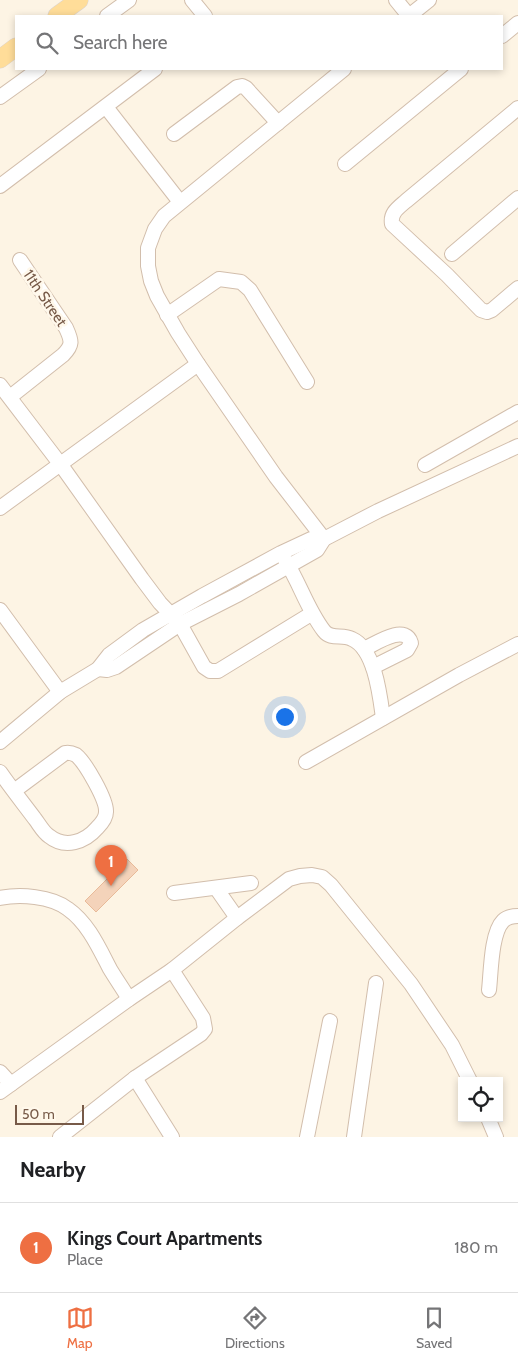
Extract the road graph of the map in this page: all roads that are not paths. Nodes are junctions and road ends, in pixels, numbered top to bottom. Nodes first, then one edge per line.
1 (79, 0) edge
2 (129, 0) edge
3 (192, 0) edge
4 (396, 0) edge
5 (429, 0) edge
6 (58, 15) edge
7 (108, 15) edge
8 (204, 15) edge
9 (408, 15) edge
10 (410, 15) edge
11 (518, 23) edge
12 (503, 35) edge
13 (15, 48) edge
14 (0, 59) edge
15 (39, 70) edge
16 (154, 70) edge
17 (343, 70) edge
18 (461, 70) edge
19 (0, 97) edge
20 (106, 107) junction
21 (518, 108) edge
22 (278, 123) junction
23 (174, 134) dead end
24 (345, 164) dead end
25 (0, 186) edge
26 (518, 198) edge
27 (180, 202) junction
28 (452, 254) dead end
29 (20, 260) dead end
30 (518, 288) edge
31 (167, 315) junction
32 (198, 364) junction
33 (308, 382) dead end
34 (0, 385) edge
35 (10, 398) junction
36 (518, 412) edge
37 (518, 446) edge
38 (61, 465) junction
39 (425, 465) dead end
40 (1, 505) edge
41 (324, 539) junction
42 (281, 553) junction
43 (289, 566) junction
44 (0, 610) edge
45 (170, 613) junction
46 (311, 614) junction
47 (180, 624) junction
48 (518, 644) edge
49 (364, 649) junction
50 (373, 667) junction
51 (98, 669) junction
52 (60, 692) junction
53 (383, 718) junction
54 (0, 742) edge
55 (306, 762) dead end
56 (0, 772) edge
57 (14, 792) junction
58 (251, 884) dead end
59 (216, 888) junction
60 (174, 893) dead end
61 (0, 898) edge
62 (518, 916) edge
63 (237, 918) junction
64 (172, 970) junction
65 (376, 983) dead end
66 (489, 990) dead end
67 (129, 999) junction
68 (330, 1021) dead end
69 (0, 1072) edge
70 (468, 1077) edge
71 (135, 1078) junction
72 (5, 1088) edge
73 (490, 1122) edge
74 (60, 1137) edge
75 (172, 1137) edge
76 (307, 1137) edge
77 (354, 1137) edge
78 (496, 1137) edge

1 - 6 main road
2 - 7 street
3 - 8 street
4 - 9 street
5 - 10 street
11 - 12 street
13 - 14 main road
15 - 19 street
16 - 20 street
17 - 22 street
18 - 24 street
20 - 25 street
20 - 27 street
21 - 30 street
22 - 23 street
22 - 27 street
26 - 28 street
27 - 31 street
29 - 35 street, 11th Street
31 - 32 street
31 - 33 street
32 - 38 street
32 - 41 street
34 - 35 street
35 - 38 street
36 - 39 street
37 - 41 street
38 - 40 street
38 - 45 street
41 - 42 street
41 - 43 street
42 - 43 street
42 - 45 street
43 - 46 street
43 - 47 street
44 - 52 street
45 - 47 street
45 - 51 street
46 - 47 street
46 - 49 street
47 - 51 street
48 - 53 street
49 - 50 street
49 - 50 street
50 - 53 street
51 - 52 street
52 - 54 street
53 - 55 street
56 - 57 street
57 - 57 street
58 - 59 street
59 - 60 street
59 - 63 street
61 - 67 street
62 - 66 street
63 - 64 street
63 - 70 street
64 - 67 street
64 - 71 street
65 - 77 street
67 - 72 street
68 - 76 street
69 - 72 street
71 - 74 street
71 - 75 street
73 - 78 street

